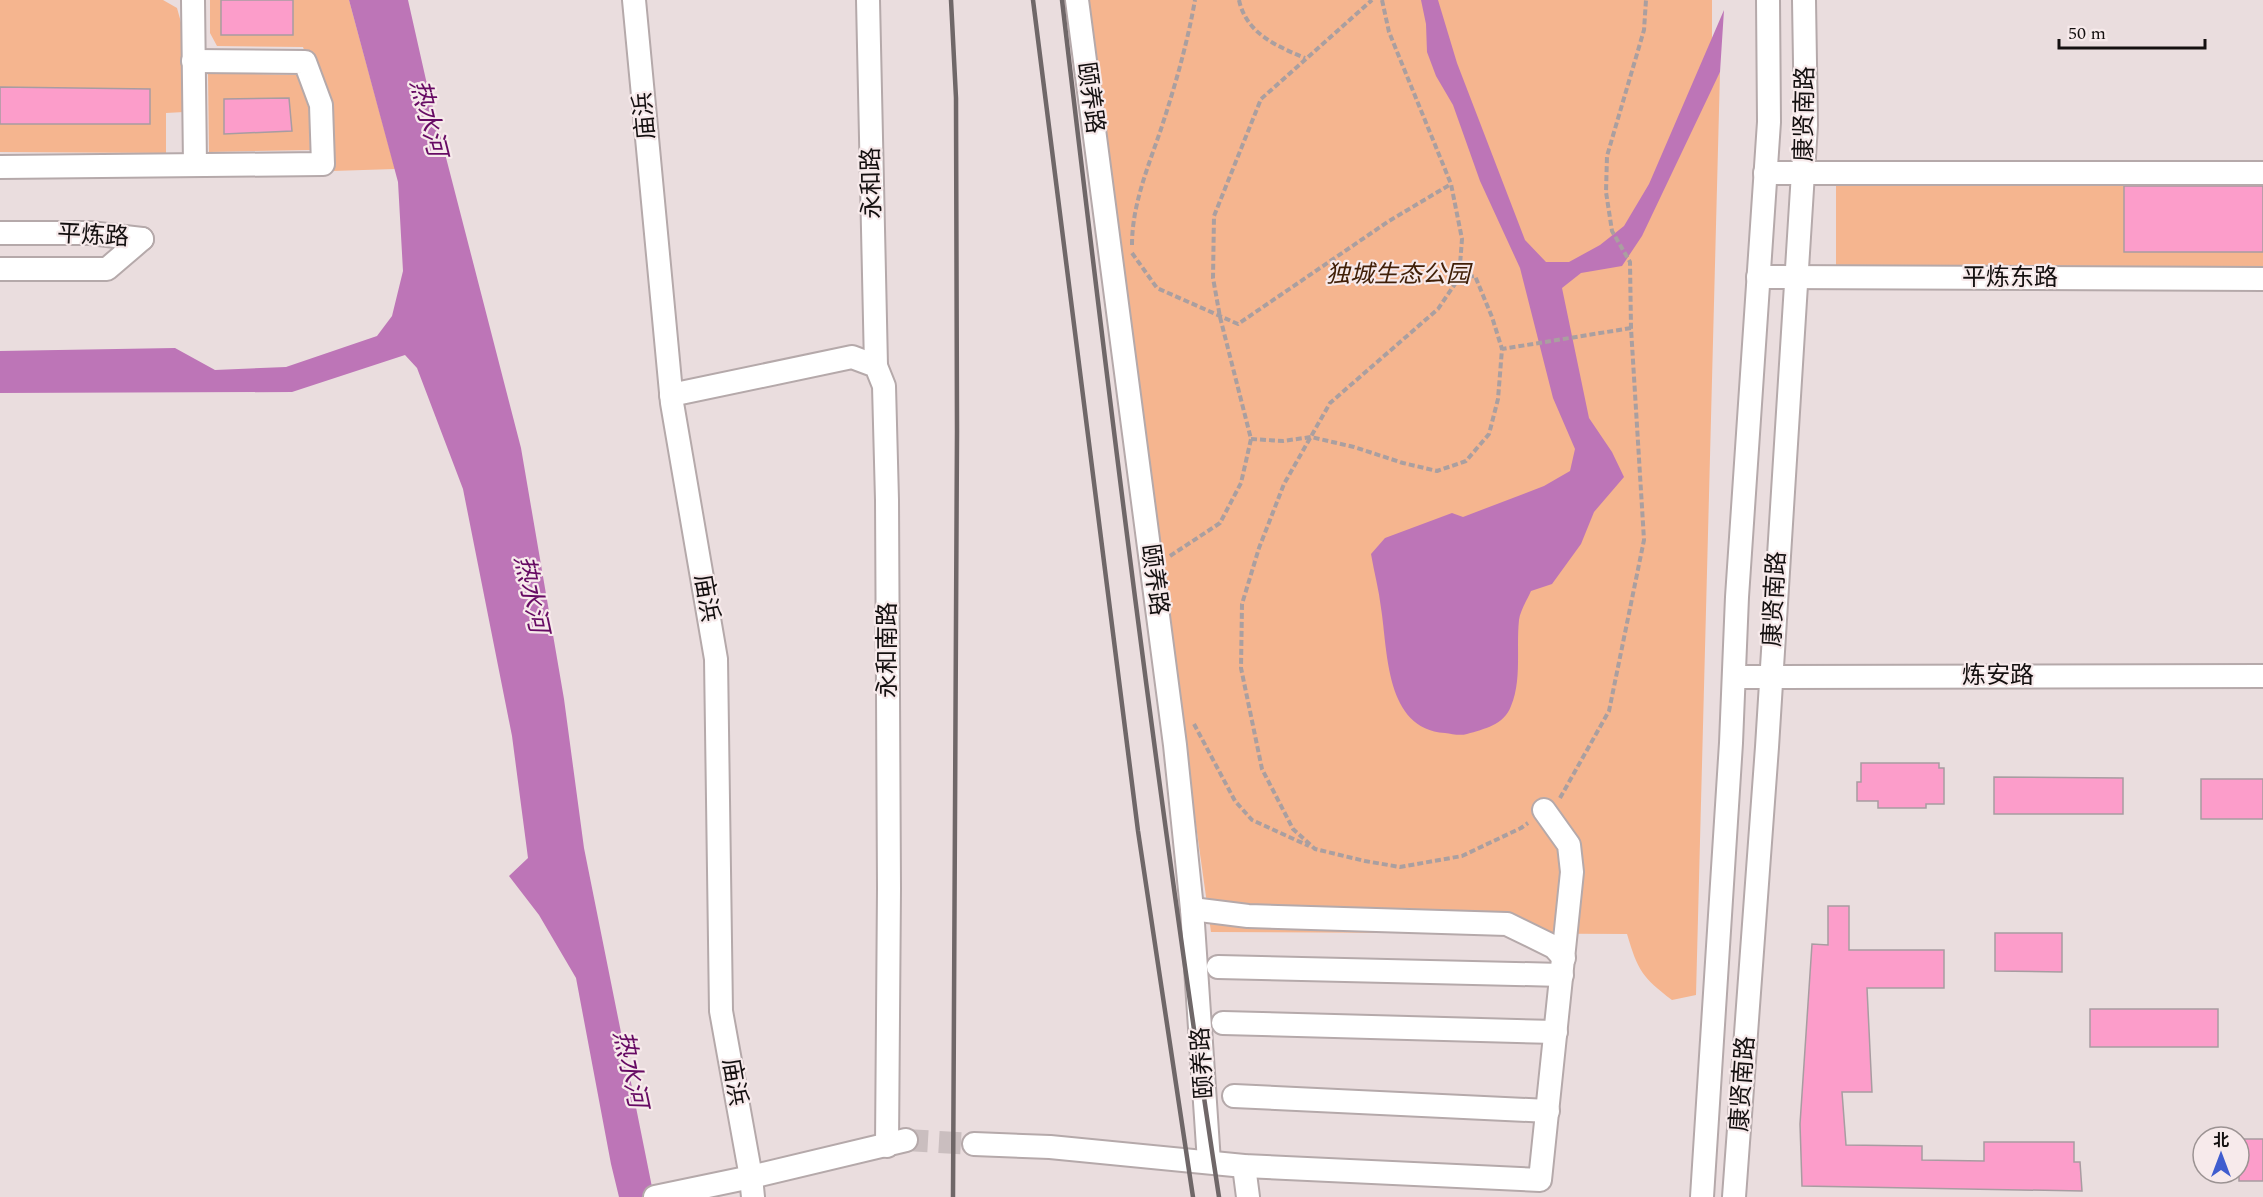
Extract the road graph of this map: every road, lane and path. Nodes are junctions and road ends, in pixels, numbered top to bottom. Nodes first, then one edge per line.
1 (193, 0) edge
2 (634, 0) edge
3 (868, 0) edge
4 (1077, 0) edge
5 (1195, 0) edge
6 (1239, 0) edge
7 (1372, 0) edge
8 (1382, 0) edge
9 (1646, 0) edge
10 (1768, 0) edge
11 (1804, 0) edge
12 (1305, 58) junction
13 (193, 61) junction
14 (195, 165) junction
15 (0, 167) edge
16 (1765, 173) junction
17 (1803, 173) junction
18 (2263, 173) edge
19 (1451, 184) junction
20 (0, 233) edge
21 (0, 269) edge
22 (1459, 278) junction
23 (1758, 278) junction
24 (1797, 278) junction
25 (2263, 279) edge
26 (1220, 317) junction
27 (1631, 328) junction
28 (1502, 349) junction
29 (876, 366) junction
30 (671, 395) junction
31 (1311, 437) junction
32 (1251, 439) junction
33 (1170, 557) dead end
34 (1771, 676) junction
35 (2263, 676) edge
36 (1734, 677) junction
37 (1192, 713) dead end
38 (1544, 810) junction
39 (1315, 849) junction
40 (1192, 909) junction
41 (1218, 967) dead end
42 (1563, 967) junction
43 (1223, 1023) dead end
44 (1556, 1032) junction
45 (1234, 1096) dead end
46 (1548, 1111) junction
47 (974, 1144) tunnel mouth
48 (1209, 1162) junction
49 (1244, 1166) junction
50 (752, 1187) edge
51 (664, 1195) edge
52 (1248, 1197) edge
53 (1702, 1197) edge
54 (1734, 1197) edge

1 - 13 street
2 - 30 street, 庙浜
3 - 29 street, 永和路
4 - 40 street, 颐养路
5 - 26 path
6 - 12 path
7 - 12 path
8 - 19 path
9 - 27 path
10 - 16 street, 康贤南路
11 - 17 street, 康贤南路
12 - 26 path
13 - 14 street
13 - 14 street
14 - 15 street
16 - 17 street
16 - 23 street, 康贤南路
17 - 18 street
17 - 24 street, 康贤南路
19 - 22 path
19 - 26 path
20 - 21 street, 平炼路
22 - 28 path
22 - 31 path
23 - 24 street, 平炼东路
23 - 36 street, 康贤南路
24 - 25 street, 平炼东路
24 - 34 street, 康贤南路
26 - 32 path
27 - 28 path
27 - 38 path
28 - 31 path
29 - 30 street
29 - 50 street, 永和南路
30 - 50 street, 庙浜
31 - 32 path
31 - 39 path
32 - 33 path
34 - 35 street, 炼安路
34 - 36 street, 炼安路
34 - 54 street, 康贤南路
36 - 53 street, 康贤南路
37 - 39 path
38 - 39 path
38 - 42 street
40 - 42 street
40 - 48 street, 颐养路
41 - 42 street
42 - 44 street
43 - 44 street
44 - 46 street
45 - 46 street
46 - 49 street
47 - 48 street
48 - 49 street
49 - 52 street
50 - 51 street

